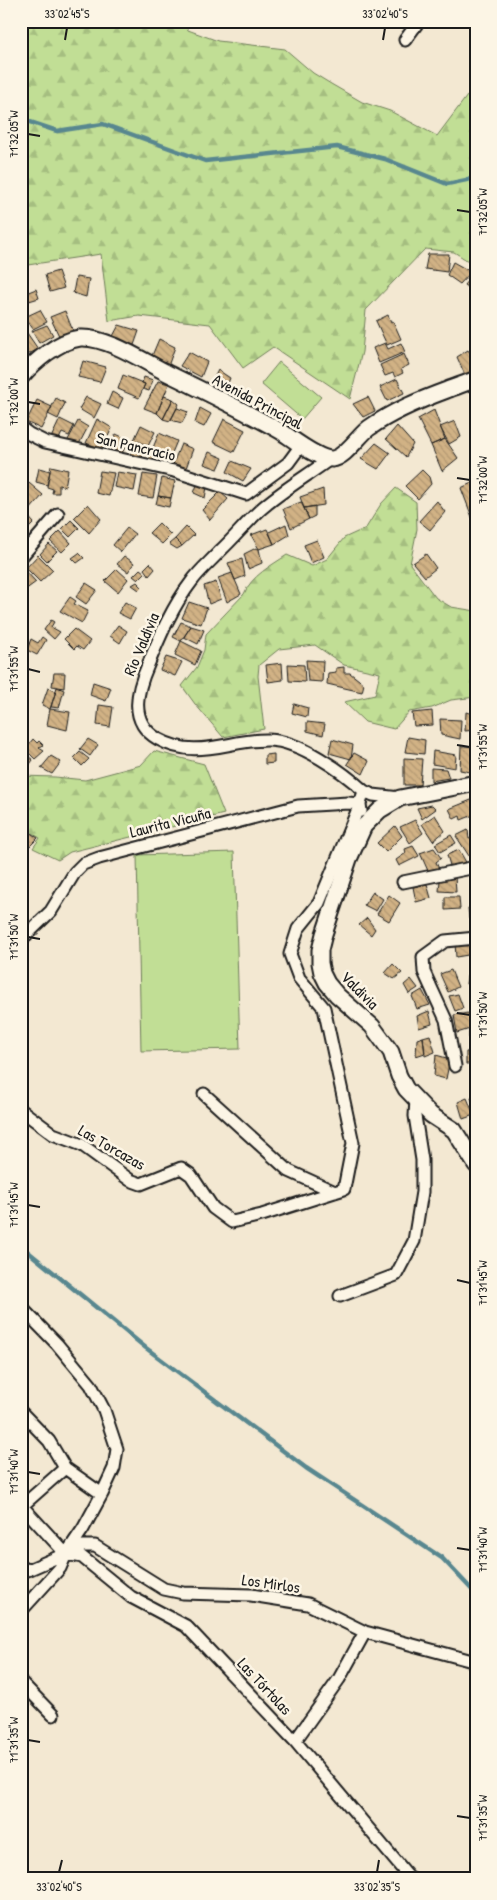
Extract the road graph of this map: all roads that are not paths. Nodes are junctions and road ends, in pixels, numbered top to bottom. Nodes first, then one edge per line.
1 (419, 21) edge
2 (405, 40) dead end
3 (21, 377) edge
4 (476, 379) edge
5 (21, 428) edge
6 (302, 444) junction
7 (330, 459) junction
8 (58, 514) dead end
9 (21, 557) edge
10 (476, 784) edge
11 (364, 791) junction
12 (400, 798) junction
13 (360, 804) junction
14 (364, 826) junction
15 (476, 867) edge
16 (403, 882) dead end
17 (476, 938) edge
18 (23, 939) edge
19 (455, 1066) dead end
20 (204, 1094) dead end
21 (416, 1099) junction
22 (21, 1110) edge
23 (476, 1165) edge
24 (340, 1191) junction
25 (340, 1296) dead end
26 (21, 1307) edge
27 (21, 1412) edge
28 (66, 1468) junction
29 (102, 1494) junction
30 (22, 1505) edge
31 (66, 1554) junction
32 (21, 1567) edge
33 (21, 1611) edge
34 (365, 1632) junction
35 (476, 1662) edge
36 (21, 1682) edge
37 (53, 1715) dead end
38 (295, 1741) junction
39 (410, 1878) edge

1 - 2 street
3 - 6 street, Avenida Principal
4 - 7 street
5 - 6 street, San Pancracio
6 - 7 street, Avenida Principal
7 - 11 street, Río Valdivia
8 - 9 street
10 - 12 street
11 - 12 street, Río Valdivia
11 - 13 street
12 - 14 street, Valdivia
13 - 14 street
13 - 18 street, Laurita Vicuña
13 - 24 street
14 - 21 street, Valdivia
15 - 16 street
17 - 19 street
20 - 24 street
21 - 23 street, Valdivia
21 - 25 street
22 - 24 street, Las Torcazas
26 - 29 street
27 - 28 street
28 - 29 street
28 - 30 street
29 - 31 street
30 - 31 street
31 - 32 street, Los Mirlos
31 - 33 street
31 - 34 street, Los Mirlos
31 - 38 street, Las Tórtolas
34 - 35 street, Los Mirlos
34 - 38 street
36 - 37 street
38 - 39 street, Las Tórtolas

